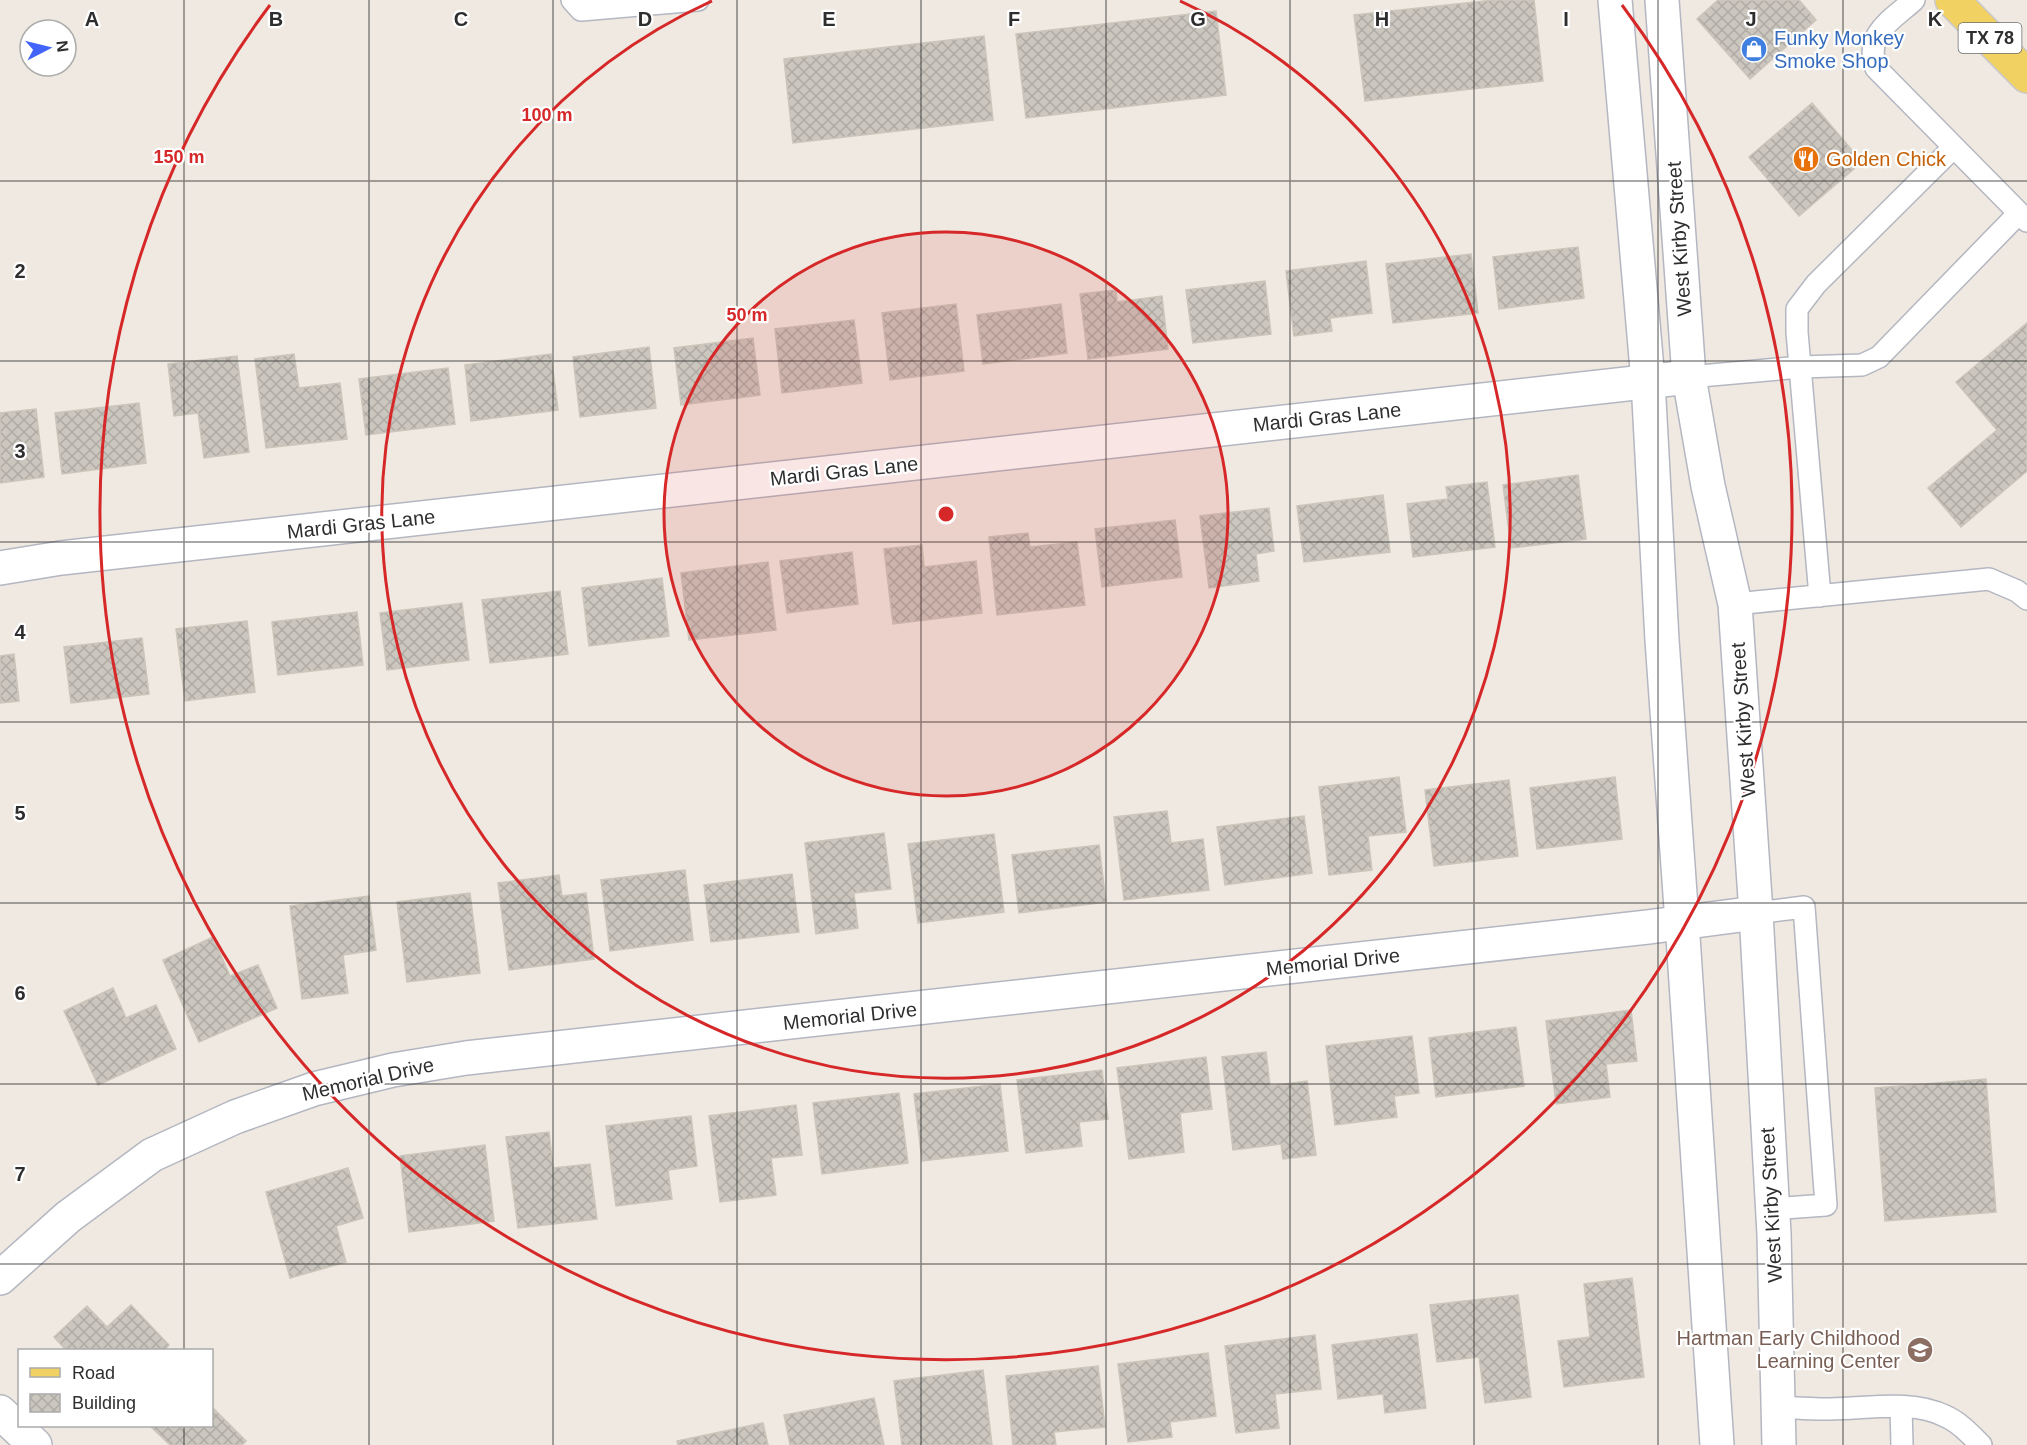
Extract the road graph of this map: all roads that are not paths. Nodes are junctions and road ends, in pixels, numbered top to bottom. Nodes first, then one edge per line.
1 (572, 0) edge
2 (698, 0) edge
3 (1615, 0) edge
4 (1662, 0) edge
5 (1914, 0) edge
6 (1952, 0) edge
7 (2027, 76) edge
8 (1954, 147) junction
9 (2023, 217) edge
10 (1801, 367) junction
11 (1689, 377) junction
12 (1648, 381) junction
13 (0, 568) edge
14 (2024, 591) edge
15 (1820, 596) junction
16 (1735, 604) junction
17 (1756, 913) junction
18 (1682, 922) junction
19 (1772, 1209) junction
20 (0, 1278) edge
21 (1778, 1407) junction
22 (1901, 1407) junction
23 (0, 1412) edge
24 (35, 1445) edge
25 (1717, 1445) edge
26 (1779, 1445) edge
27 (1902, 1445) edge
28 (1981, 1445) edge

1 - 2 lane
3 - 12 street
4 - 11 street, West Kirby Street
5 - 8 lane
6 - 7 main road, TX 78
8 - 9 lane
8 - 10 lane
9 - 10 lane
10 - 11 lane
10 - 15 lane
11 - 12 street, Mardi Gras Lane
11 - 16 street, West Kirby Street
12 - 13 street, Mardi Gras Lane
12 - 18 street
14 - 15 lane
15 - 16 lane
16 - 17 street, West Kirby Street
17 - 18 street, Memorial Drive
17 - 19 street, West Kirby Street
17 - 19 lane
18 - 20 street, Memorial Drive
18 - 25 street
19 - 21 street, West Kirby Street
21 - 22 lane
21 - 26 street, West Kirby Street
22 - 27 lane
22 - 28 lane
23 - 24 street

